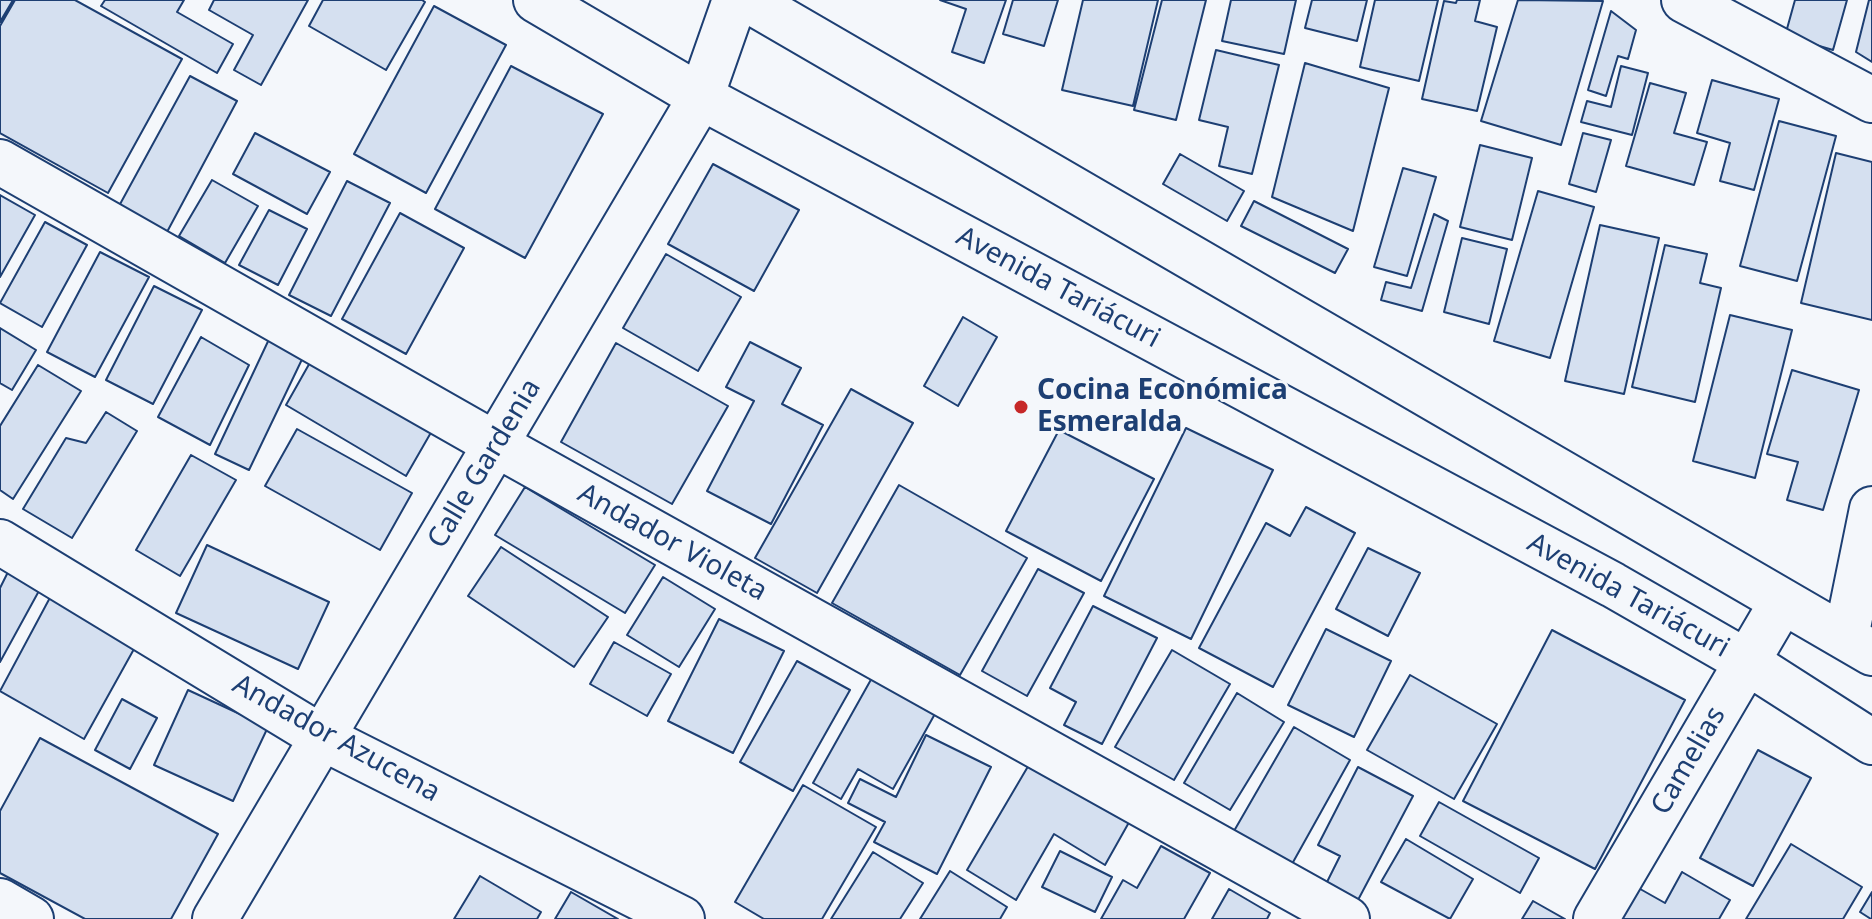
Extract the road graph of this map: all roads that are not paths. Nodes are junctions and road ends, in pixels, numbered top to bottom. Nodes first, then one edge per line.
1 (536, 0) edge
2 (735, 0) edge
3 (748, 0) edge
4 (1684, 0) edge
5 (701, 97) junction
6 (1872, 100) edge
7 (0, 162) edge
8 (497, 445) junction
9 (1872, 509) edge
10 (0, 542) edge
11 (1782, 602) junction
12 (1859, 645) edge
13 (1747, 662) junction
14 (323, 738) junction
15 (1872, 742) edge
16 (0, 901) edge
17 (31, 919) edge
18 (215, 919) edge
19 (682, 919) edge
20 (1347, 919) edge
21 (1596, 919) edge

1 - 5 street, Avenida Tariácuri
2 - 5 street, Calle Gardenia
3 - 11 street
4 - 6 street
5 - 8 street, Calle Gardenia
5 - 13 street, Avenida Tariácuri
7 - 8 street, Andador Violeta
8 - 14 street, Calle Gardenia
8 - 20 street, Andador Violeta
9 - 12 street
10 - 14 street, Andador Azucena
11 - 12 street
11 - 13 street, Camelias
13 - 15 street, Avenida Tariácuri
13 - 21 street, Camelias
14 - 18 street, Calle Gardenia
14 - 19 street, Andador Azucena
16 - 17 street

